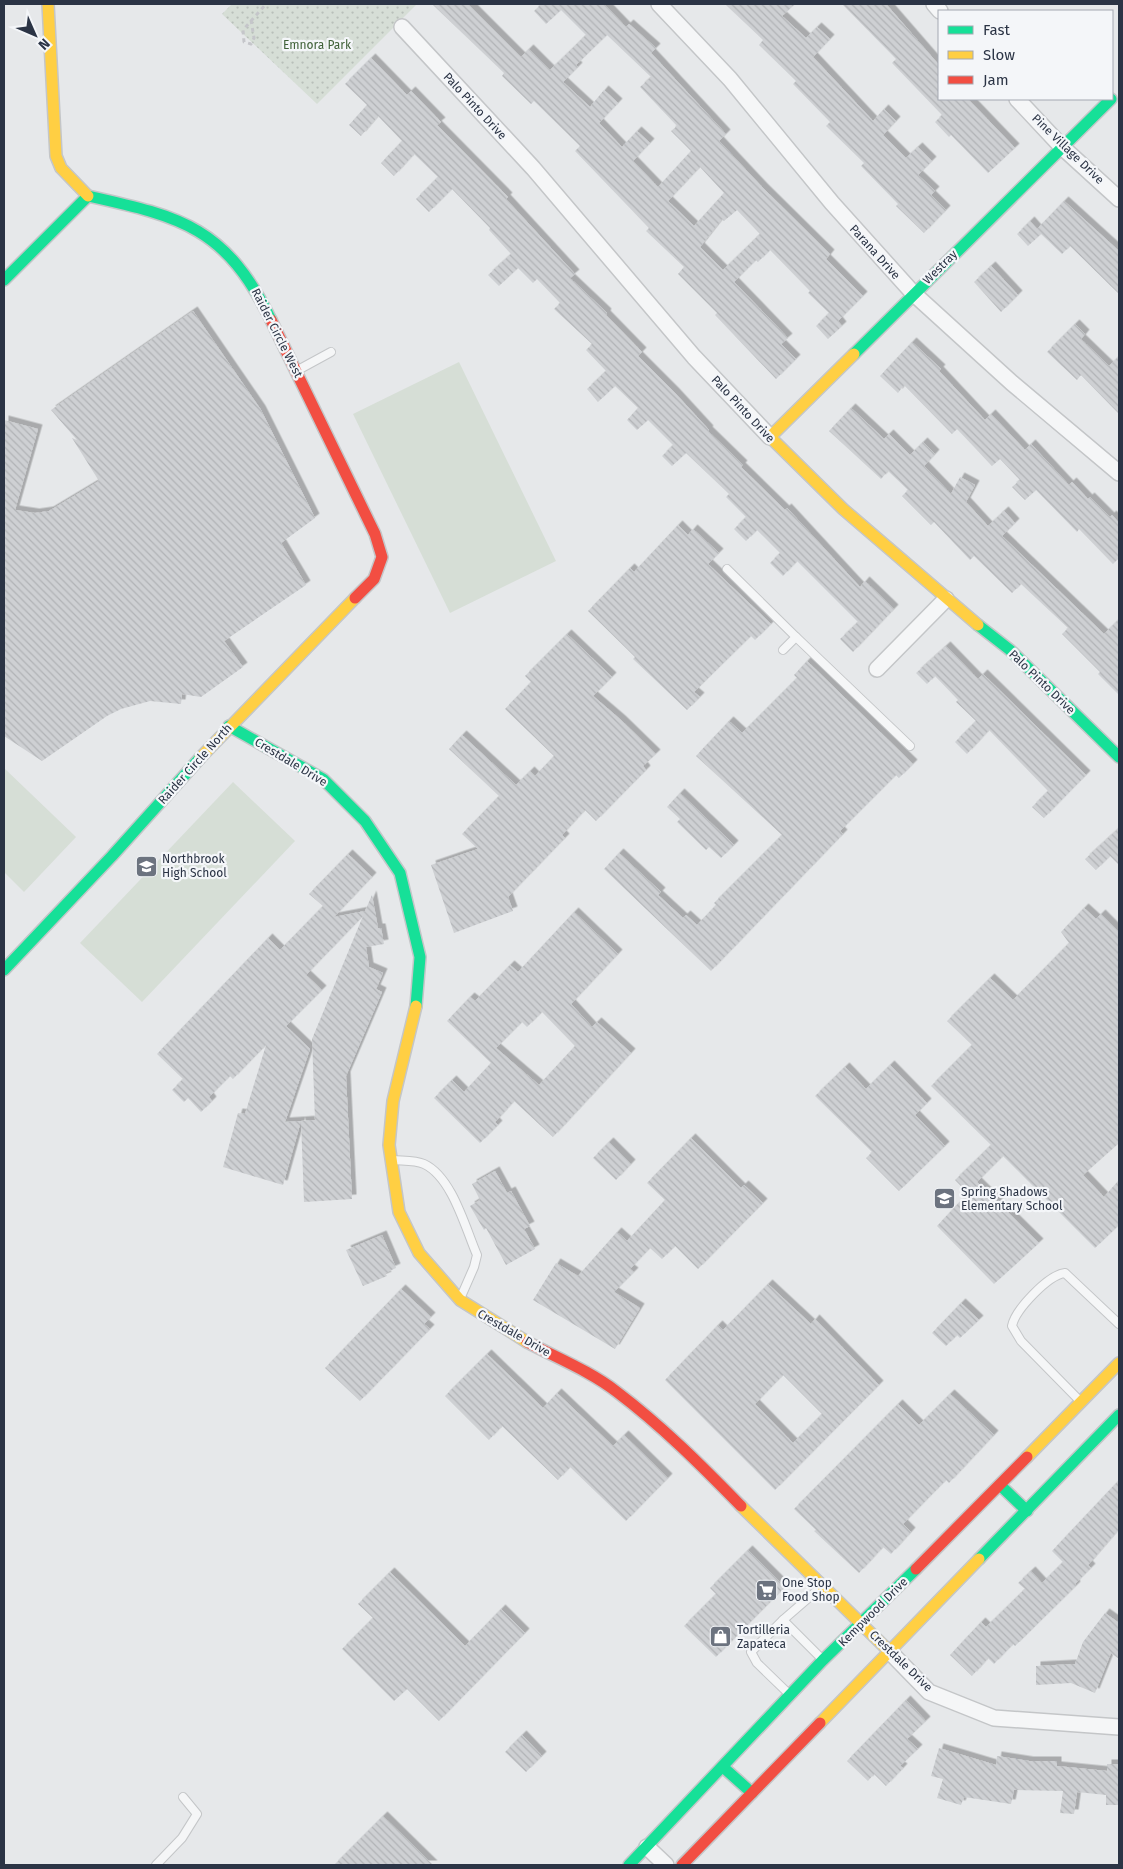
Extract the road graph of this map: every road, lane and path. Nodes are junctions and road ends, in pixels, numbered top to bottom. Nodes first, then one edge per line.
1 (48, 4) edge
2 (266, 4) edge
3 (659, 4) edge
4 (251, 20) junction
5 (402, 27) dead end
6 (1018, 100) edge
7 (1109, 100) edge
8 (1062, 146) junction
9 (88, 196) junction
10 (1119, 199) edge
11 (4, 280) edge
12 (913, 293) junction
13 (330, 352) dead end
14 (297, 371) junction
15 (770, 437) junction
16 (1119, 472) edge
17 (382, 557) joint
18 (728, 569) dead end
19 (946, 600) junction
20 (796, 637) junction
21 (783, 650) dead end
22 (877, 669) dead end
23 (229, 726) junction
24 (910, 746) dead end
25 (1119, 756) edge
26 (4, 970) edge
27 (391, 1160) junction
28 (460, 1300) junction
29 (1119, 1324) edge
30 (1119, 1363) edge
31 (1081, 1402) junction
32 (1119, 1415) edge
33 (1000, 1484) junction
34 (1027, 1511) junction
35 (823, 1585) junction
36 (783, 1620) junction
37 (862, 1624) junction
38 (890, 1652) junction
39 (824, 1660) junction
40 (791, 1697) junction
41 (1119, 1727) edge
42 (724, 1767) junction
43 (752, 1793) junction
44 (183, 1797) dead end
45 (647, 1847) junction
46 (156, 1865) edge
47 (629, 1865) edge
48 (666, 1865) edge
49 (682, 1865) edge

1 - 9 street
2 - 4 path
3 - 12 street, Parana Drive
4 - 4 path
5 - 15 street, Palo Pinto Drive
6 - 8 street, Pine Village Drive
7 - 8 street, Westray
8 - 10 street, Pine Village Drive
8 - 12 street, Westray
9 - 11 street
9 - 14 street, Raider Circle West
12 - 15 street, Westray
12 - 16 street, Parana Drive
13 - 14 lane
14 - 17 street, Raider Circle West
15 - 19 street, Palo Pinto Drive
17 - 23 street, Raider Circle North
18 - 20 lane
19 - 22 street
19 - 25 street, Palo Pinto Drive
20 - 21 lane
20 - 24 lane
23 - 26 street, Raider Circle North
23 - 27 street, Crestdale Drive
27 - 28 street, Crestdale Drive
27 - 28 lane
28 - 35 street, Crestdale Drive
29 - 31 lane
30 - 31 street, Kempwood Drive
31 - 33 street, Kempwood Drive
32 - 34 street
33 - 34 street
33 - 37 street, Kempwood Drive
34 - 38 street
35 - 36 lane
35 - 37 street, Crestdale Drive
36 - 39 lane
36 - 40 lane
37 - 38 street, Crestdale Drive
37 - 39 street, Kempwood Drive
38 - 41 street, Crestdale Drive
38 - 43 street
39 - 40 street, Kempwood Drive
40 - 42 street, Kempwood Drive
42 - 43 street
42 - 45 street, Kempwood Drive
43 - 49 street
44 - 46 lane
45 - 47 street, Kempwood Drive
45 - 48 street

